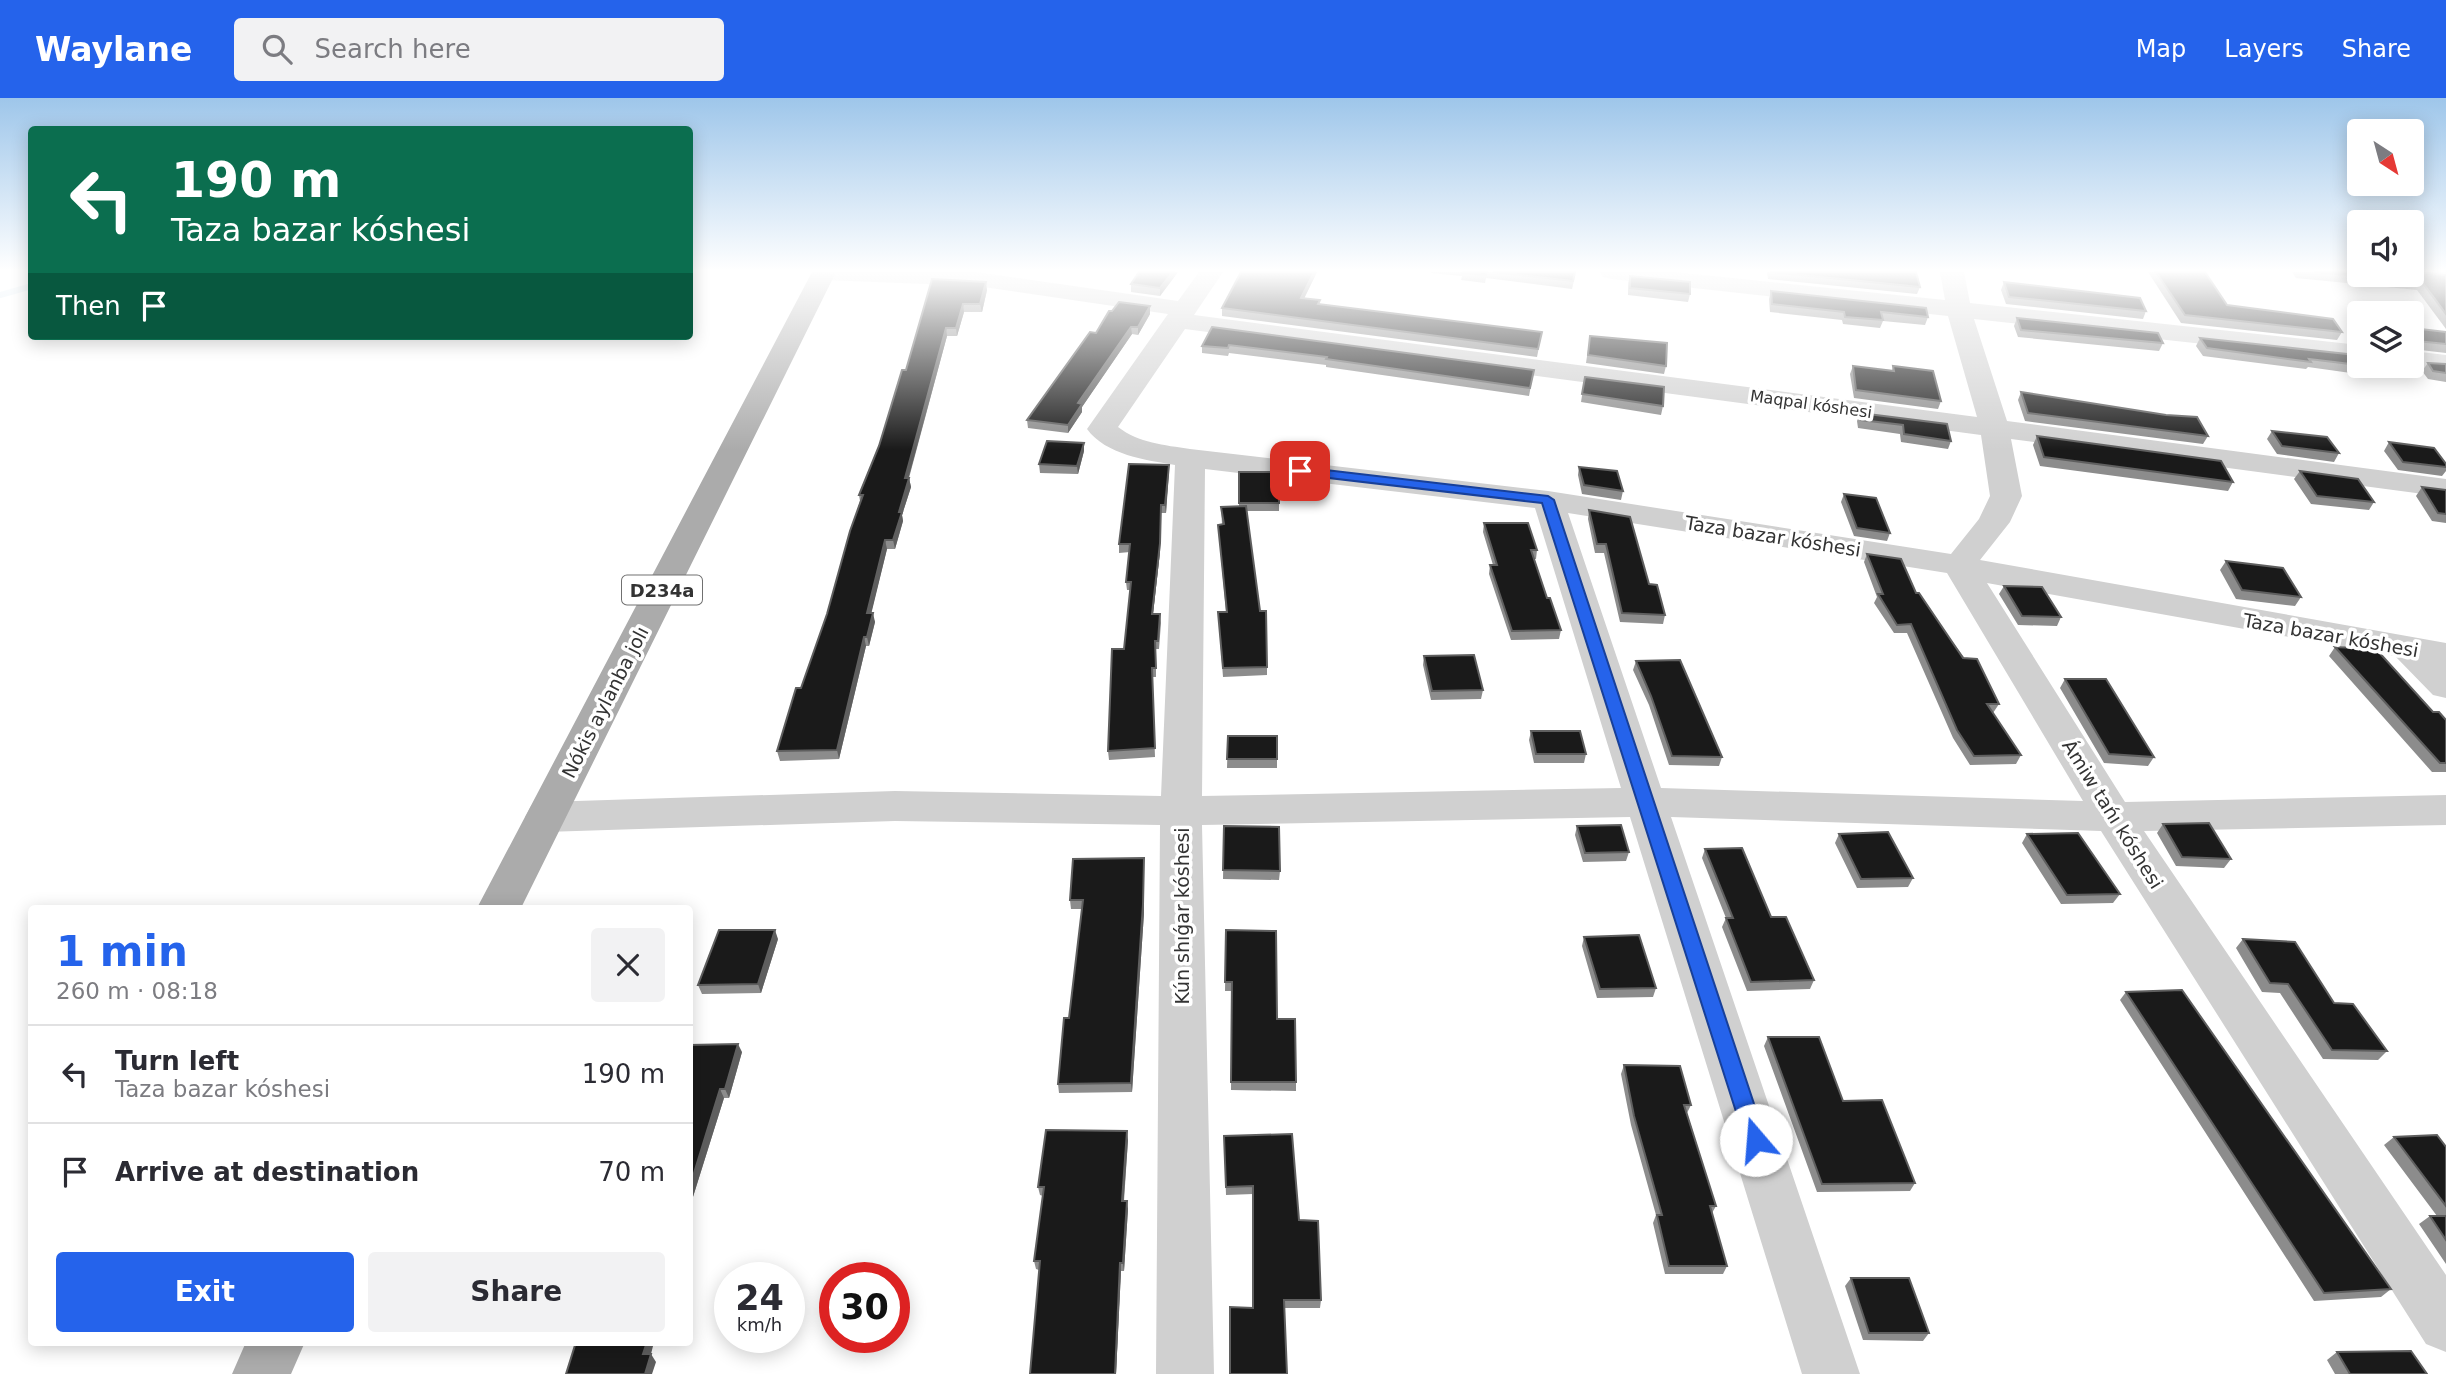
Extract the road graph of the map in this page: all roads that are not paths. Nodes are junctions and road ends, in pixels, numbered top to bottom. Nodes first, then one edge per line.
1 (794, 332) edge
2 (1169, 332) edge
3 (1298, 332) edge
4 (1965, 332) edge
5 (2155, 332) edge
6 (2347, 352) edge
7 (2424, 360) edge
8 (2446, 363) edge
9 (1995, 429) junction
10 (1190, 458) junction
11 (2446, 488) edge
12 (1548, 500) junction
13 (1959, 565) junction
14 (2409, 650) junction
15 (2446, 654) edge
16 (2446, 686) edge
17 (1647, 803) junction
18 (2446, 810) edge
19 (1181, 811) junction
20 (545, 817) junction
21 (2113, 817) junction
22 (501, 905) edge
23 (2446, 1324) edge
24 (275, 1346) edge
25 (261, 1374) edge
26 (1185, 1374) edge
27 (1831, 1374) edge

1 - 20 main road, Nókis aylanba jolı / D234a
2 - 10 street, Taza bazar kóshesi
3 - 9 street, Maqpal kóshesi
4 - 9 street
5 - 6 street
7 - 8 street
9 - 11 street, Maqpal kóshesi
9 - 13 street
10 - 12 street, Taza bazar kóshesi
10 - 19 street, Kún shıǵar kóshesi
12 - 13 street, Taza bazar kóshesi
12 - 17 street
13 - 14 street, Taza bazar kóshesi
13 - 21 street, Ámiw tańı kóshesi
14 - 15 street, Taza bazar kóshesi
14 - 16 street
17 - 19 street
17 - 21 street
17 - 27 street
18 - 21 street
19 - 20 street
19 - 26 street, Kún shıǵar kóshesi
20 - 22 main road, Nókis aylanba jolı / D234a
21 - 23 street, Ámiw tańı kóshesi
24 - 25 main road

